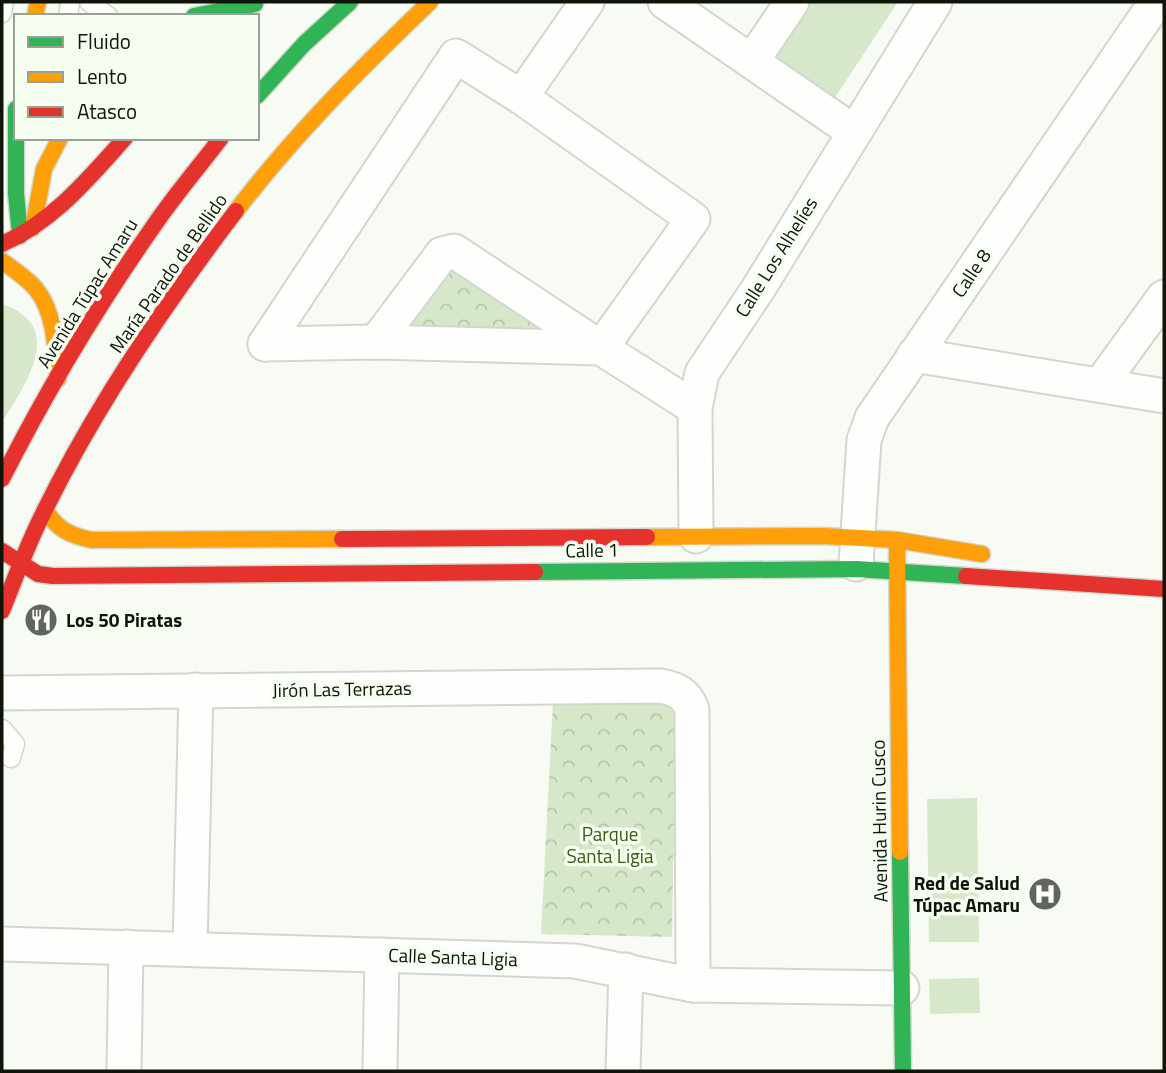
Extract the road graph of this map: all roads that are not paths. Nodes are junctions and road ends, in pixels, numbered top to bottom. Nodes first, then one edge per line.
1 (4, 2) edge
2 (350, 2) edge
3 (430, 2) edge
4 (587, 2) edge
5 (665, 2) edge
6 (792, 2) edge
7 (935, 2) edge
8 (1156, 2) edge
9 (256, 3) edge
10 (2, 13) edge
11 (204, 14) edge
12 (752, 61) junction
13 (259, 94) edge
14 (520, 97) junction
15 (854, 132) junction
16 (16, 140) edge
17 (59, 140) edge
18 (123, 140) edge
19 (219, 140) edge
20 (27, 232) junction
21 (2, 244) edge
22 (2, 261) edge
23 (37, 290) junction
24 (1164, 297) edge
25 (376, 342) junction
26 (601, 348) junction
27 (914, 355) junction
28 (58, 379) junction
29 (1100, 384) junction
30 (1164, 397) edge
31 (695, 408) junction
32 (2, 479) edge
33 (45, 509) junction
34 (696, 536) junction
35 (897, 540) junction
36 (2, 551) edge
37 (856, 553) junction
38 (1004, 558) dead end
39 (21, 565) junction
40 (1057, 566) dead end
41 (897, 570) junction
42 (1164, 583) edge
43 (1164, 589) edge
44 (2, 611) edge
45 (196, 690) junction
46 (2, 693) edge
47 (2, 729) edge
48 (11, 758) dead end
49 (2, 944) edge
50 (126, 947) junction
51 (190, 949) junction
52 (382, 955) junction
53 (626, 970) junction
54 (693, 985) junction
55 (902, 988) junction
56 (124, 1071) edge
57 (380, 1071) edge
58 (623, 1071) edge
59 (903, 1071) edge

1 - 10 lane
2 - 13 main road
3 - 33 main road, María Parado de Bellido
4 - 14 street
5 - 12 street
6 - 12 street
7 - 15 street, Calle Los Alhelíes
8 - 27 street, Calle 8
9 - 11 main road
12 - 15 street
14 - 25 street
14 - 26 street
15 - 31 street, Calle Los Alhelíes
16 - 20 main road
17 - 20 main road
18 - 20 main road
19 - 28 main road, Avenida Túpac Amaru
20 - 21 main road
20 - 23 main road
22 - 23 main road
23 - 28 main road
24 - 29 street
25 - 26 street
25 - 26 street
26 - 31 street
27 - 29 street
27 - 37 street, Calle 8
28 - 32 main road, Avenida Túpac Amaru
29 - 30 street
31 - 34 street, Calle Los Alhelíes
33 - 34 main road, Calle 1
33 - 39 main road, María Parado de Bellido
34 - 37 main road, Calle 1
35 - 37 main road, Calle 1
35 - 38 main road, Calle 1
35 - 41 main road, Avenida Hurin Cusco
36 - 39 main road, Calle 1
37 - 39 main road, Calle 1
37 - 41 main road, Calle 1
39 - 44 main road, María Parado de Bellido
40 - 42 main road
41 - 43 main road, Calle 1
41 - 55 main road, Avenida Hurin Cusco
45 - 46 street, Jirón Las Terrazas
45 - 51 street
45 - 54 street, Jirón Las Terrazas
47 - 48 lane
49 - 50 street, Calle Santa Ligia
50 - 51 street, Calle Santa Ligia
50 - 56 street
51 - 52 street, Calle Santa Ligia
52 - 53 street, Calle Santa Ligia
52 - 57 street
53 - 54 street, Calle Santa Ligia
53 - 58 street
54 - 55 street, Calle Santa Ligia
55 - 59 main road, Avenida Hurin Cusco

